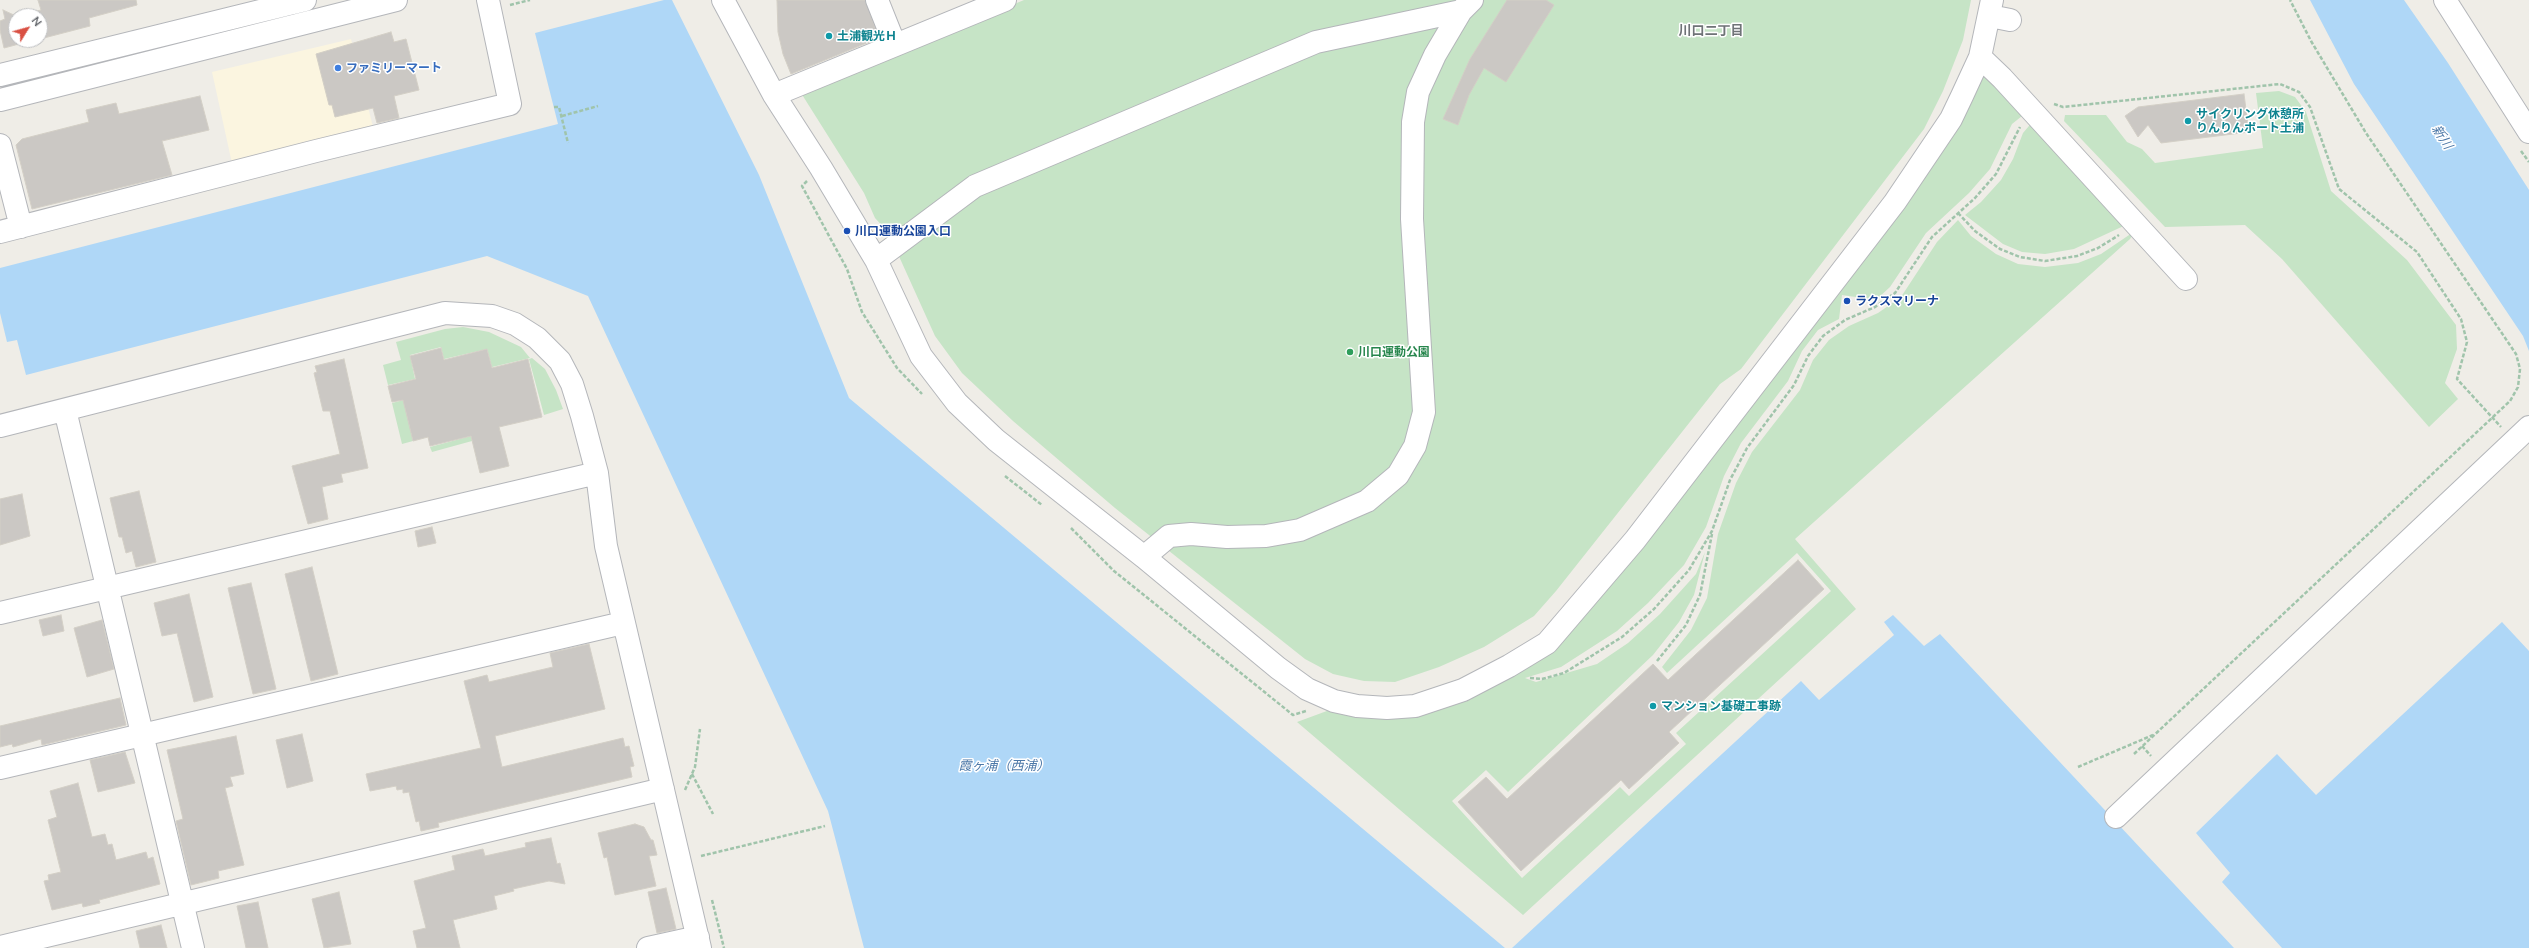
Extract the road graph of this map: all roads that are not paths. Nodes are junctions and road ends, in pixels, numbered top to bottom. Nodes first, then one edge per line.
1 (305, 0) edge
2 (396, 0) edge
3 (488, 0) edge
4 (723, 0) edge
5 (877, 0) edge
6 (1005, 0) edge
7 (2445, 0) edge
8 (1467, 6) edge
9 (1997, 12) edge
10 (895, 45) junction
11 (1980, 57) junction
12 (0, 75) edge
13 (774, 95) junction
14 (0, 100) edge
15 (2529, 132) edge
16 (0, 145) edge
17 (10, 230) edge
18 (876, 260) junction
19 (2186, 278) dead end
20 (65, 410) junction
21 (0, 426) edge
22 (2529, 427) edge
23 (597, 473) junction
24 (1144, 557) junction
25 (106, 588) junction
26 (0, 613) edge
27 (623, 623) junction
28 (142, 734) junction
29 (0, 768) edge
30 (663, 789) junction
31 (2116, 817) dead end
32 (183, 902) junction
33 (699, 942) edge
34 (0, 947) edge
35 (193, 948) edge
36 (648, 948) edge

1 - 12 street
2 - 14 street
3 - 17 street
4 - 13 street
5 - 10 street
6 - 10 street
7 - 15 street
8 - 18 street
8 - 24 street
9 - 11 street
10 - 13 street
11 - 19 street
11 - 24 street
13 - 18 street
16 - 17 street
18 - 24 street
20 - 21 street
20 - 23 street
20 - 25 street
22 - 31 street
23 - 25 street
23 - 27 street
25 - 26 street
25 - 28 street
27 - 28 street
27 - 30 street
28 - 29 street
28 - 32 street
30 - 32 street
30 - 33 street
32 - 34 street
32 - 35 street
33 - 36 street

